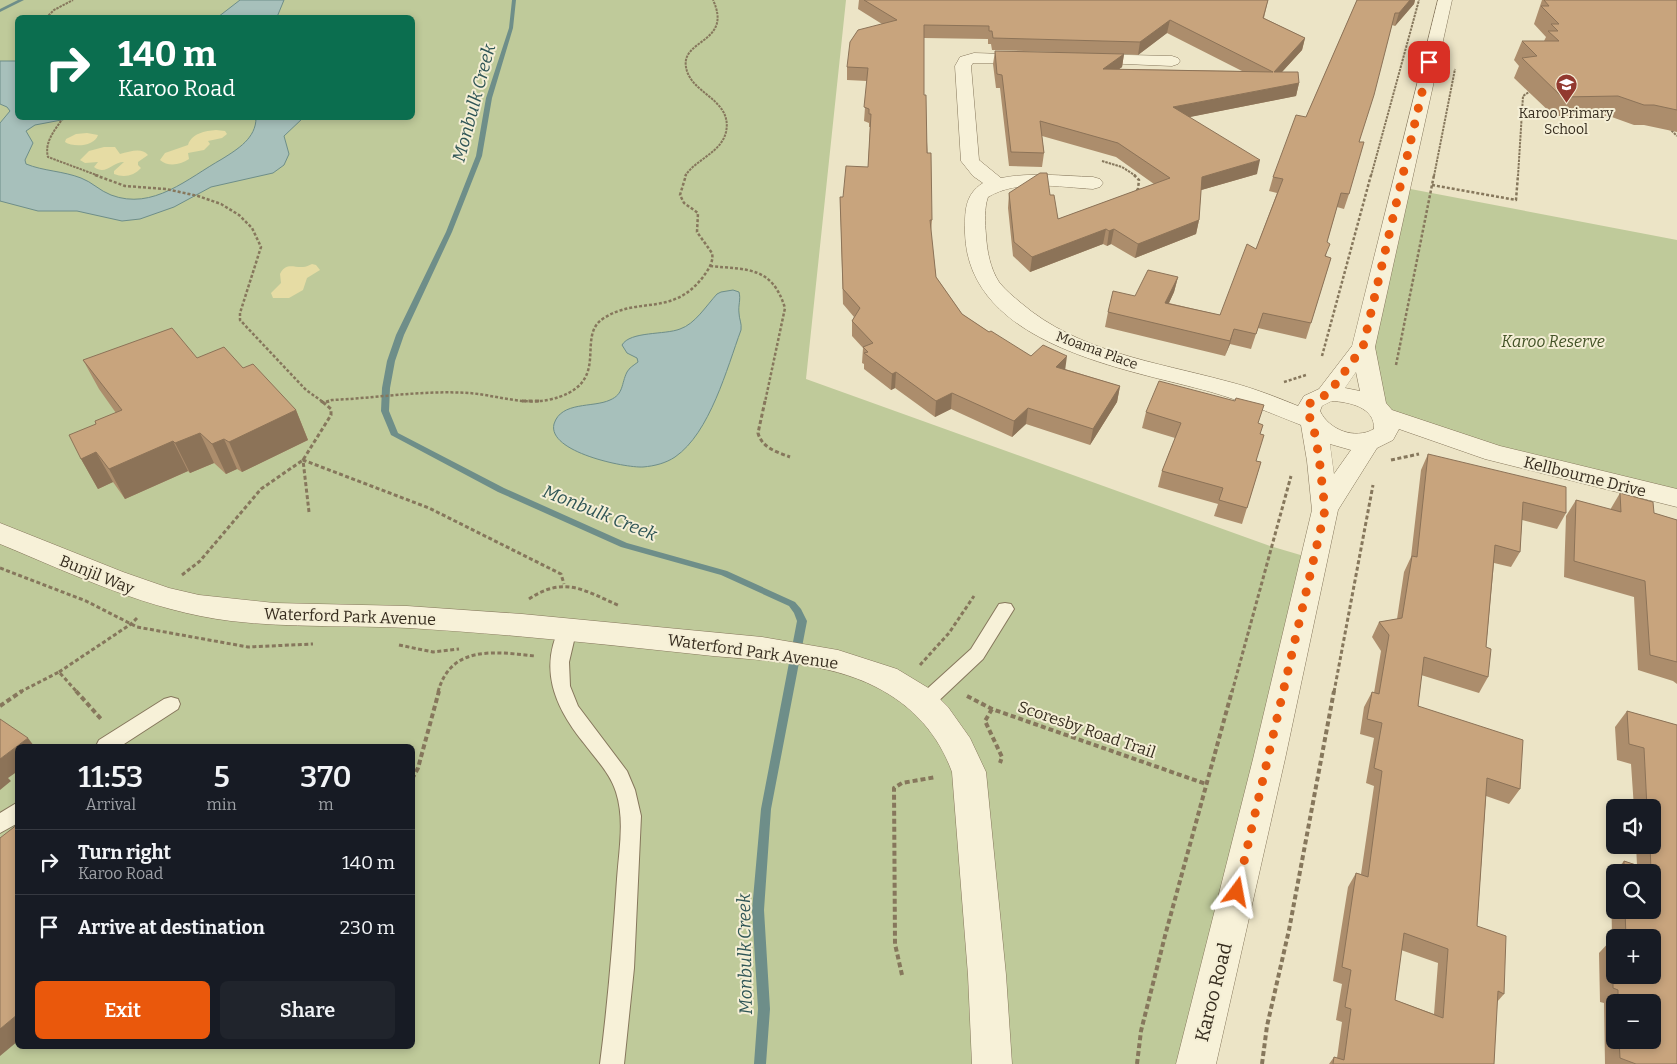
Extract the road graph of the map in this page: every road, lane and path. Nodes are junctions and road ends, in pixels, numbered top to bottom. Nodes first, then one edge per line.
1 (73, 0) edge
2 (713, 0) edge
3 (1419, 0) edge
4 (1445, 0) edge
5 (49, 15) edge
6 (1052, 59) edge
7 (1072, 59) edge
8 (1172, 61) dead end
9 (1456, 67) dead end
10 (1537, 89) edge
11 (61, 120) edge
12 (1664, 125) edge
13 (1677, 136) edge
14 (1096, 161) dead end
15 (1093, 183) dead end
16 (998, 185) junction
17 (1432, 185) junction
18 (1133, 195) edge
19 (710, 266) junction
20 (1363, 347) junction
21 (1321, 359) dead end
22 (1396, 366) dead end
23 (1307, 375) dead end
24 (1220, 386) junction
25 (1283, 387) dead end
26 (1325, 395) junction
27 (324, 403) junction
28 (1311, 422) junction
29 (1376, 426) junction
30 (1424, 450) dead end
31 (790, 457) dead end
32 (304, 460) junction
33 (1386, 462) dead end
34 (1293, 469) dead end
35 (1374, 482) dead end
36 (1677, 498) edge
37 (1325, 510) junction
38 (309, 512) dead end
39 (0, 533) edge
40 (178, 577) dead end
41 (564, 584) dead end
42 (974, 596) dead end
43 (198, 605) joint
44 (1005, 609) dead end
45 (145, 610) dead end
46 (568, 628) junction
47 (560, 658) junction
48 (918, 667) dead end
49 (59, 672) junction
50 (962, 694) dead end
51 (924, 703) junction
52 (171, 704) dead end
53 (0, 706) edge
54 (992, 709) junction
55 (109, 728) dead end
56 (109, 744) edge
57 (997, 766) dead end
58 (415, 774) edge
59 (941, 776) dead end
60 (1206, 784) junction
61 (15, 813) edge
62 (0, 824) edge
63 (902, 975) dead end
64 (612, 1064) edge
65 (992, 1064) edge
66 (1137, 1064) edge
67 (1196, 1064) edge
68 (1262, 1064) edge

1 - 5 path
2 - 19 path
3 - 21 path
4 - 20 street
6 - 16 street
7 - 8 street
9 - 17 path
10 - 17 path
11 - 27 path
12 - 13 path
14 - 18 path
15 - 16 street, Moama Place
16 - 24 street, Moama Place
17 - 22 path
19 - 27 path
19 - 31 path
20 - 26 street
20 - 29 street
23 - 25 path
24 - 26 street, Moama Place
24 - 28 street, Moama Place
26 - 28 street
26 - 29 street
27 - 32 path
28 - 29 street
28 - 37 street, Karoo Road
29 - 36 street, Kellbourne Drive
29 - 37 street, Karoo Road
30 - 33 path
32 - 38 path
32 - 40 path
32 - 41 path
34 - 60 path
35 - 68 path
37 - 67 street, Karoo Road
39 - 43 street, Bunjil Way
42 - 48 path
43 - 46 street, Waterford Park Avenue
44 - 51 lane
45 - 49 path
46 - 47 lane
46 - 51 street, Waterford Park Avenue
47 - 58 path
47 - 64 lane
49 - 53 path
49 - 55 path
50 - 54 path, Scoresby Road Trail
51 - 65 street, Waterford Park Avenue
52 - 56 lane
54 - 57 path
54 - 60 path, Scoresby Road Trail
59 - 63 path
60 - 66 path
61 - 62 lane

